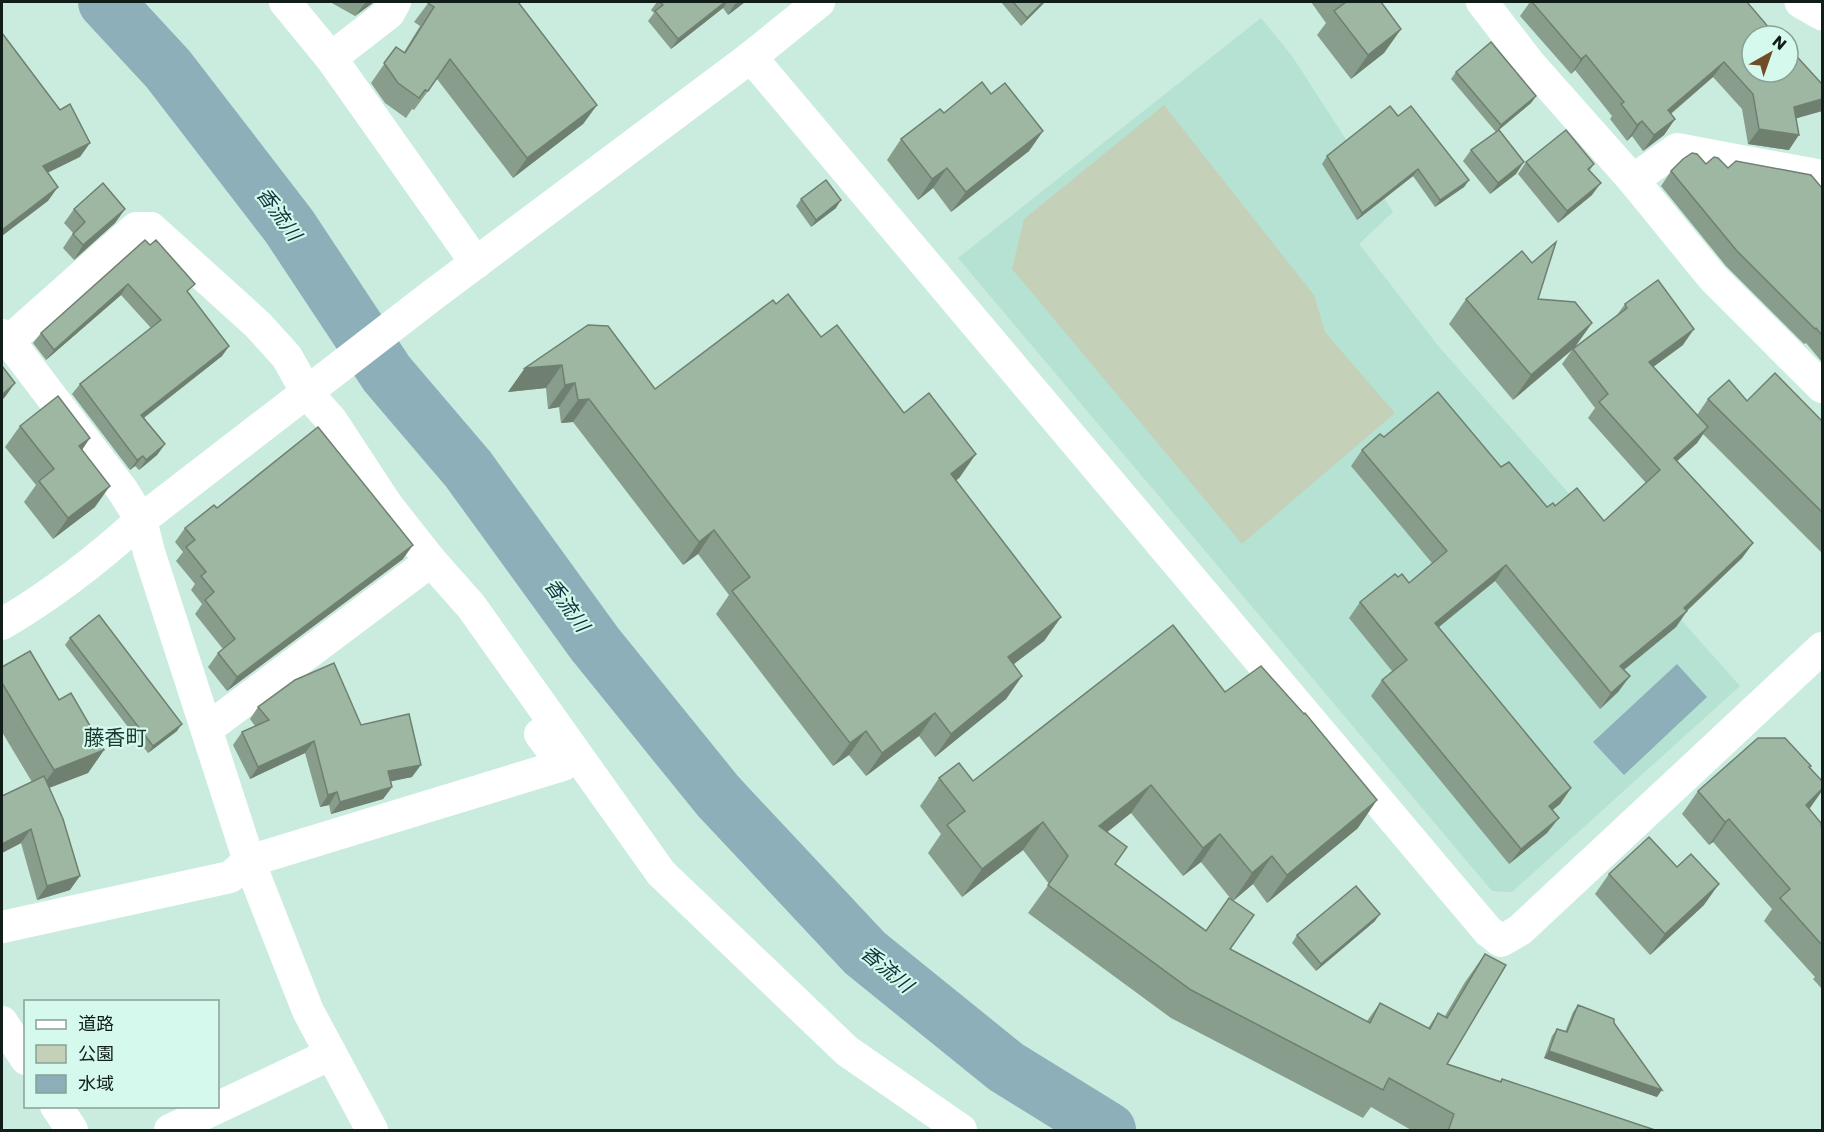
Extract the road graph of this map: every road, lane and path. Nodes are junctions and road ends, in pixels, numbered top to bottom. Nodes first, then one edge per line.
1 (285, 2) edge
2 (395, 2) edge
3 (819, 2) edge
4 (1482, 2) edge
5 (1801, 2) edge
6 (1822, 14) edge
7 (751, 57) junction
8 (331, 58) junction
9 (1822, 176) edge
10 (1633, 180) junction
11 (476, 263) junction
12 (5, 338) edge
13 (314, 387) junction
14 (1822, 387) edge
15 (141, 520) junction
16 (431, 561) junction
17 (471, 606) junction
18 (2, 624) edge
19 (1822, 648) edge
20 (207, 729) junction
21 (249, 861) junction
22 (2, 927) edge
23 (2, 1022) edge
24 (331, 1054) junction
25 (24, 1056) edge
26 (57, 1108) edge
27 (218, 1108) edge
28 (219, 1108) edge
29 (72, 1131) edge
30 (170, 1131) edge
31 (372, 1131) edge
32 (961, 1131) edge

1 - 8 street
2 - 8 street
3 - 7 street
4 - 10 street
5 - 6 highway
7 - 11 street
7 - 19 street
8 - 11 street
9 - 10 street
10 - 14 street
11 - 13 street
12 - 13 street
12 - 15 street
13 - 15 street
13 - 16 street
15 - 18 street
15 - 20 street
16 - 17 street
16 - 20 street
17 - 21 street
17 - 32 street
20 - 21 street
21 - 22 street
21 - 24 street
23 - 25 street
24 - 28 street
24 - 31 street
26 - 29 street
27 - 30 street

